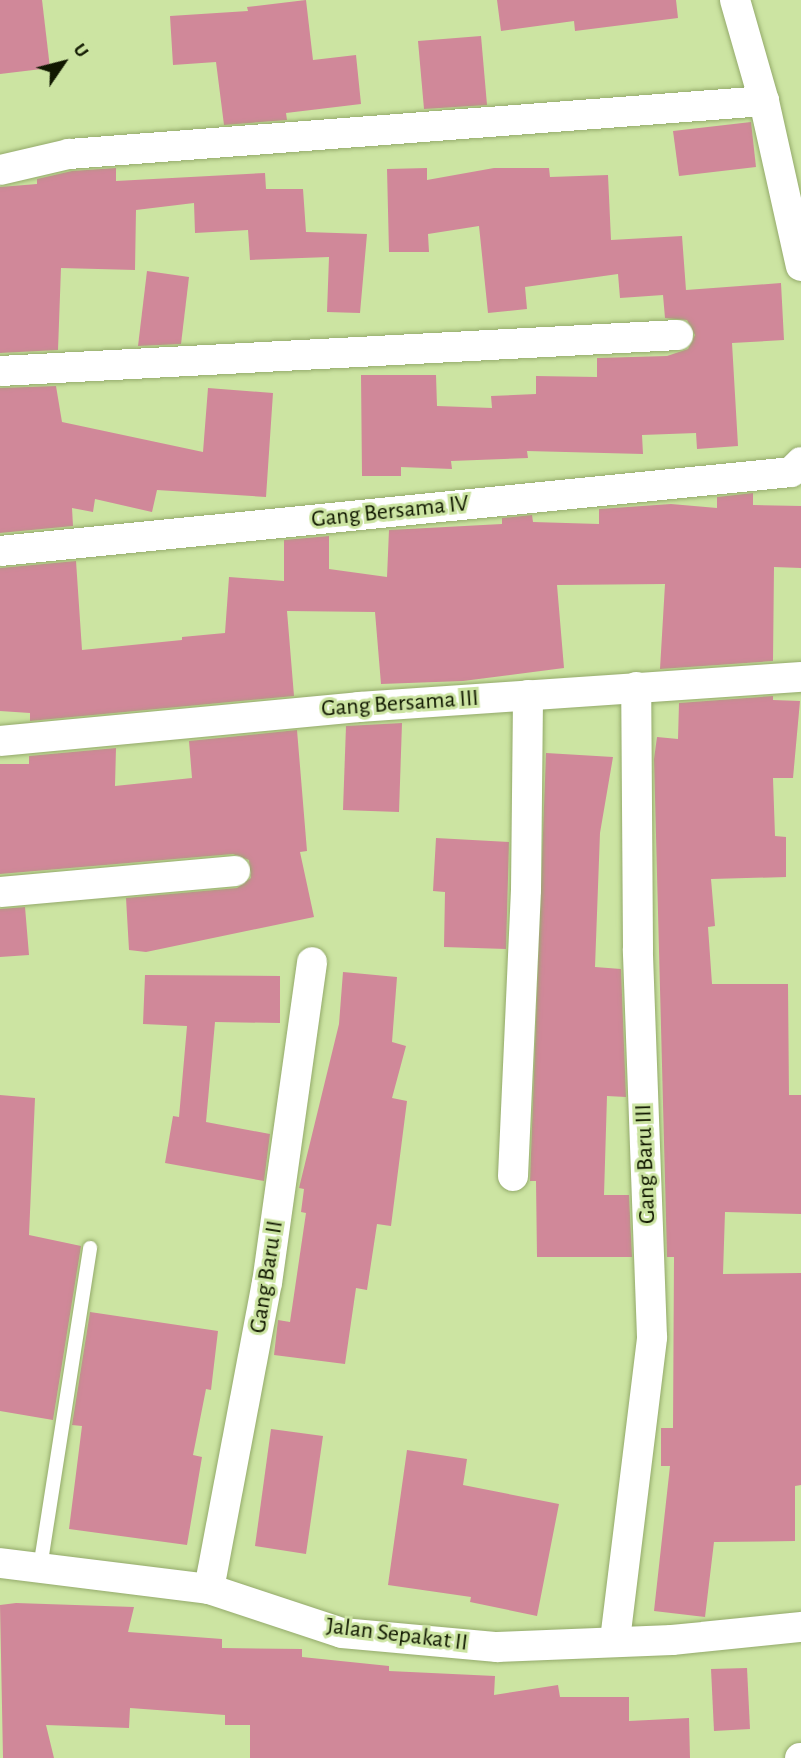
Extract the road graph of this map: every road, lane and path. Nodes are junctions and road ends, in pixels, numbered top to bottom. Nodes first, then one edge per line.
1 (735, 0) edge
2 (764, 101) junction
3 (0, 170) edge
4 (801, 266) edge
5 (677, 335) dead end
6 (0, 372) edge
7 (790, 467) edge
8 (0, 551) edge
9 (801, 677) edge
10 (636, 687) junction
11 (528, 695) junction
12 (0, 741) edge
13 (235, 871) dead end
14 (0, 892) edge
15 (312, 962) dead end
16 (513, 1176) dead end
17 (90, 1248) dead end
18 (0, 1563) edge
19 (40, 1568) junction
20 (209, 1589) junction
21 (801, 1627) edge
22 (615, 1640) junction

1 - 2 street
2 - 3 street
2 - 4 street
5 - 6 street
7 - 8 street, Gang Bersama IV
9 - 10 street, Gang Bersama III
10 - 11 street, Gang Bersama III
10 - 22 street, Gang Baru III
11 - 12 street, Gang Bersama III
11 - 16 street
13 - 14 street
15 - 20 street, Gang Baru II
17 - 19 lane
18 - 19 street, Jalan Sepakat II
19 - 20 street, Jalan Sepakat II
20 - 22 street, Jalan Sepakat II
21 - 22 street, Jalan Sepakat II

